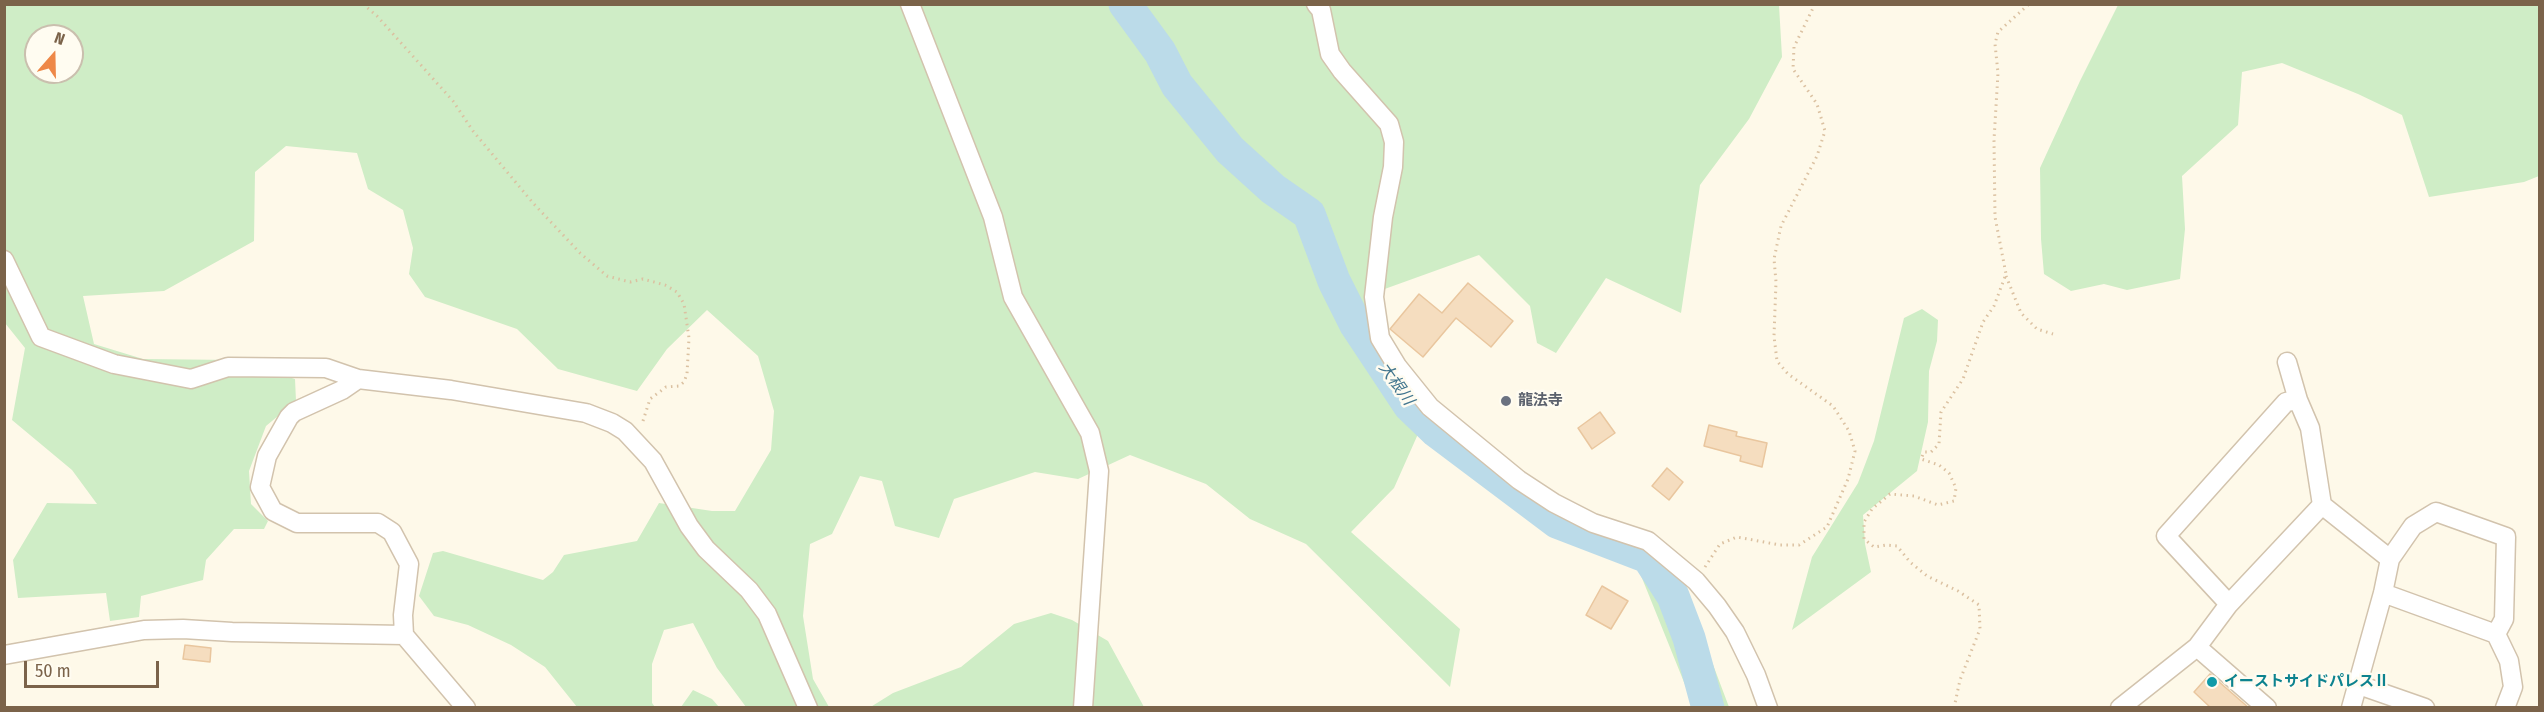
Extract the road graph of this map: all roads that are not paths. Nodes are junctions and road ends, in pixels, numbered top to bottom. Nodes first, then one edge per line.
1 (910, 4) edge
2 (1316, 4) edge
3 (4, 260) edge
4 (2287, 362) dead end
5 (358, 379) junction
6 (2298, 400) junction
7 (2322, 505) junction
8 (2390, 560) junction
9 (2383, 593) junction
10 (2229, 604) junction
11 (2496, 634) junction
12 (404, 635) junction
13 (2197, 647) junction
14 (4, 656) edge
15 (2358, 685) junction
16 (466, 708) edge
17 (808, 708) edge
18 (1083, 708) edge
19 (1768, 708) edge
20 (2120, 708) edge
21 (2267, 708) edge
22 (2351, 708) edge
23 (2425, 708) edge
24 (2505, 708) edge

1 - 18 street
2 - 19 street
3 - 5 street
4 - 6 street
5 - 12 street
5 - 17 street
6 - 7 street
6 - 10 street
7 - 8 street
7 - 10 street
8 - 9 street
8 - 11 street
9 - 11 street
9 - 15 street
10 - 13 street
11 - 24 street
12 - 14 street
12 - 16 street
13 - 20 street
13 - 21 street
15 - 22 street
15 - 23 street

